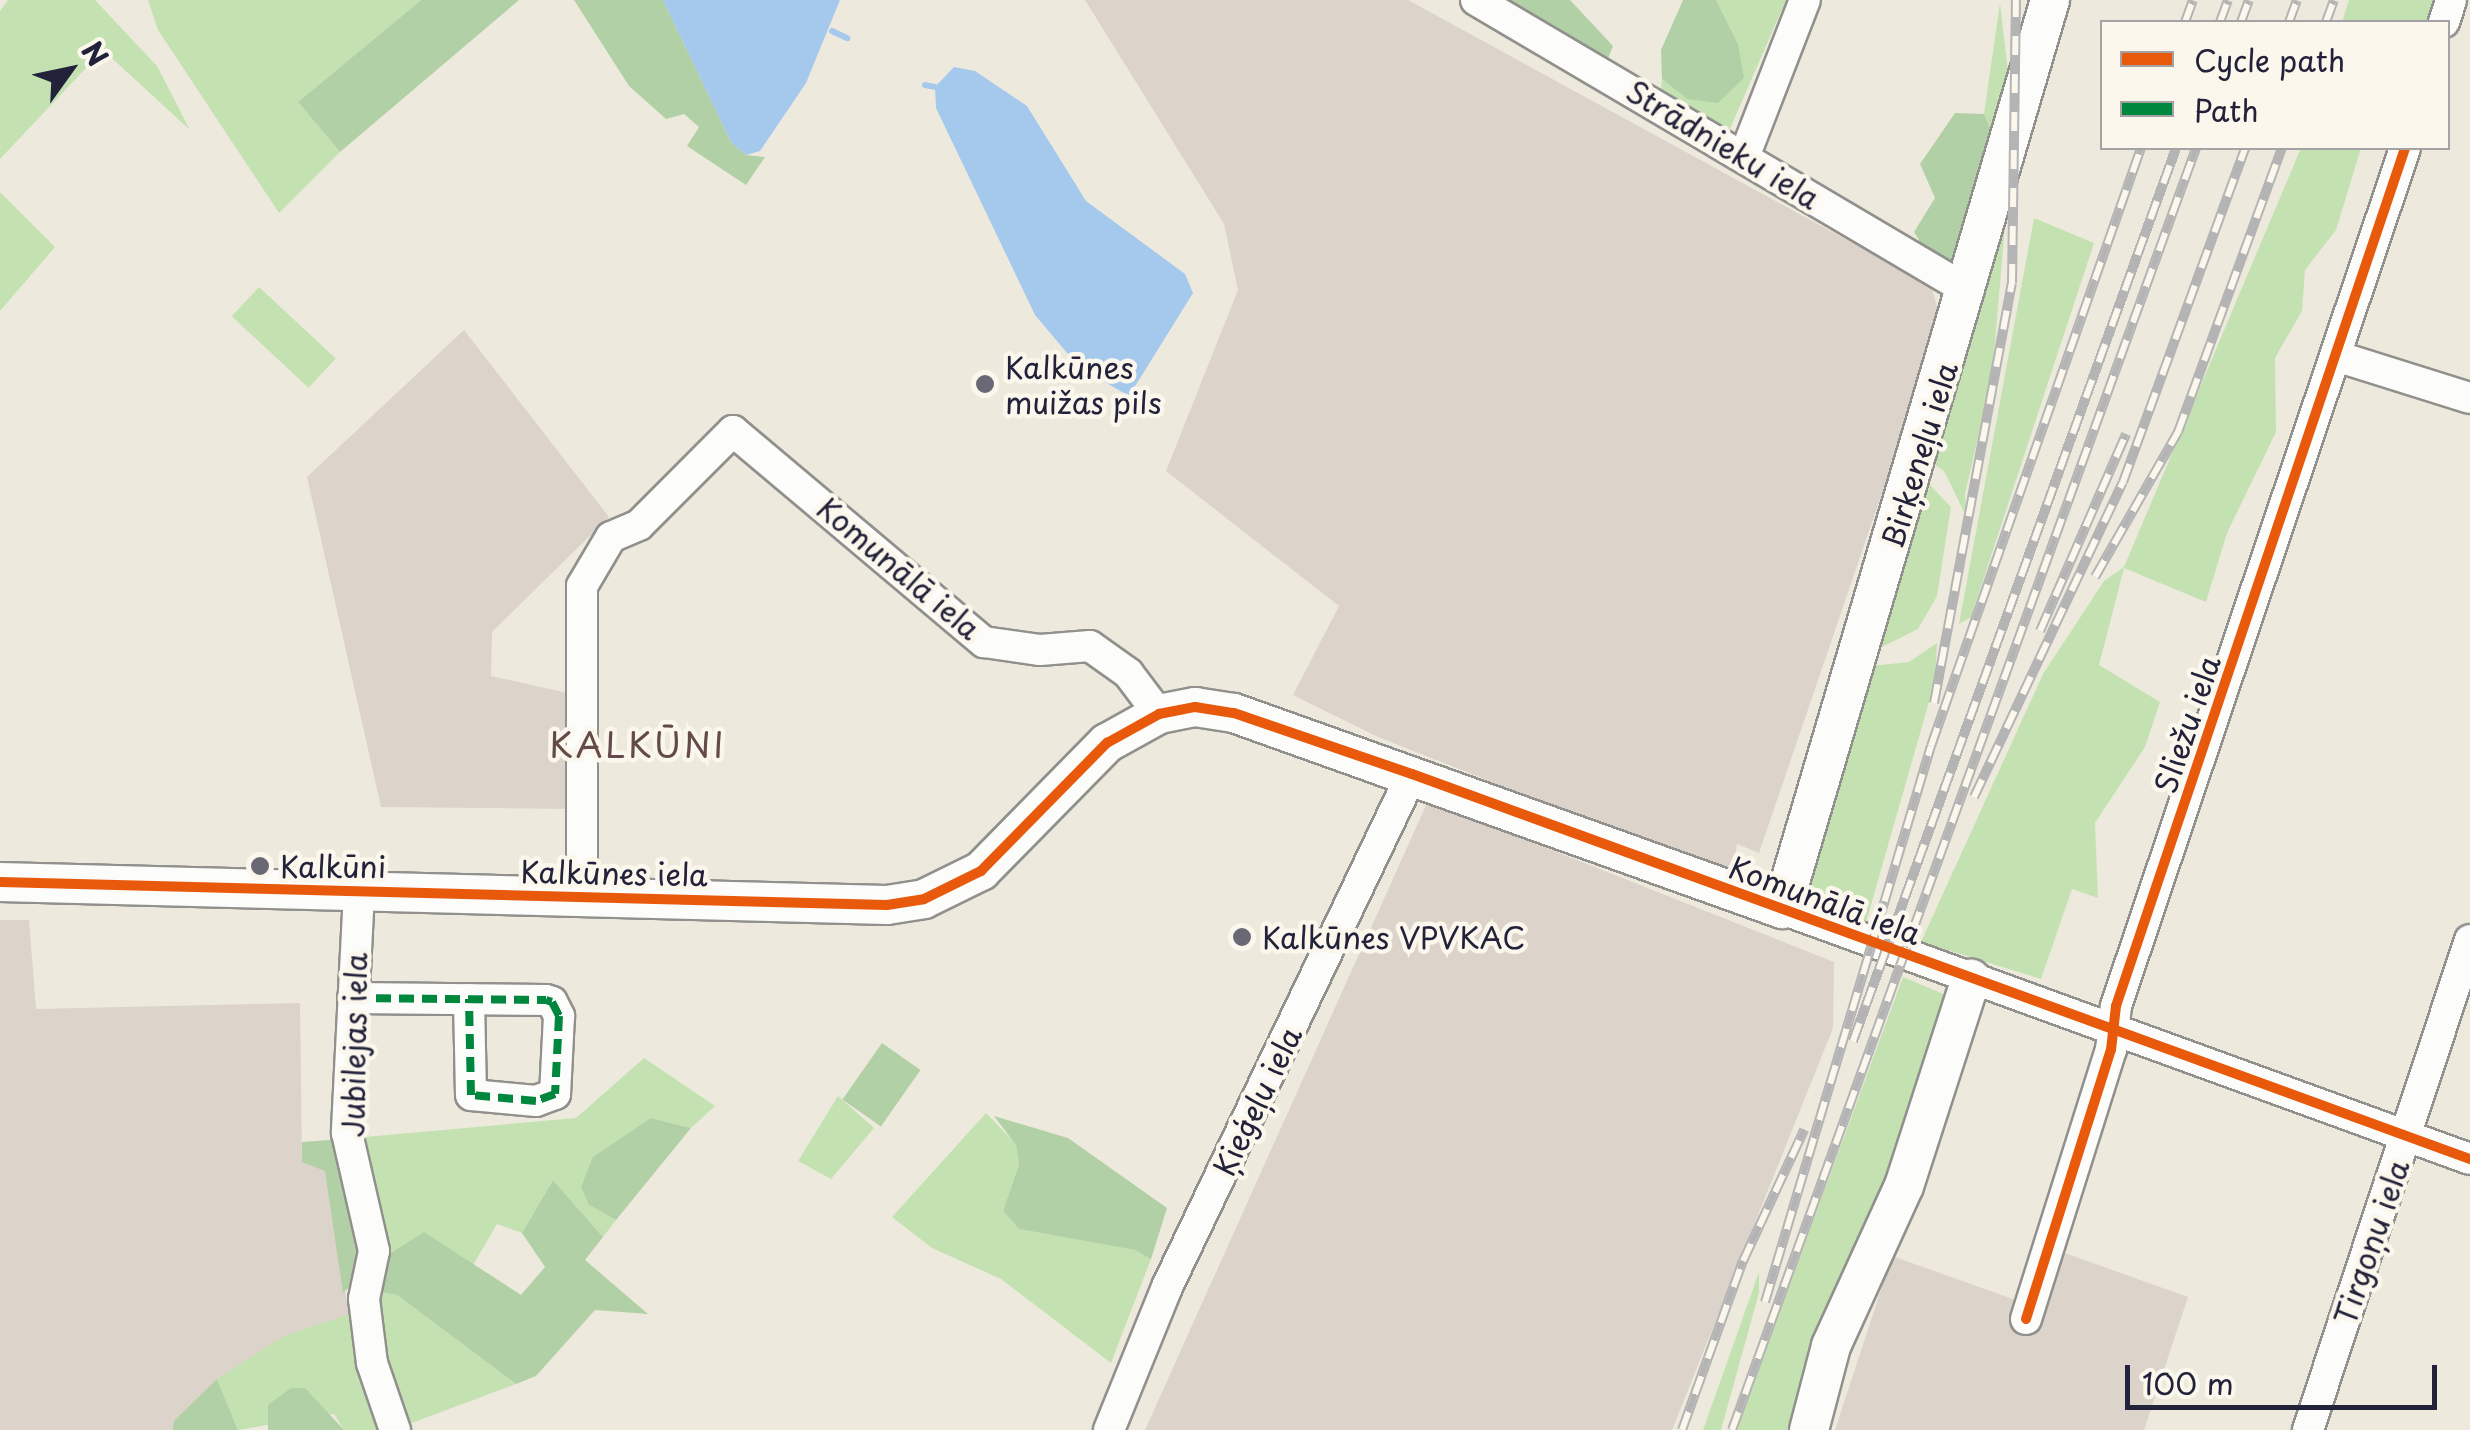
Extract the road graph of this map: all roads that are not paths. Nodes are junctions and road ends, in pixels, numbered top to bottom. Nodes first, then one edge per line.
1 (1476, 0) edge
2 (1805, 0) edge
3 (2050, 0) edge
4 (2404, 150) edge
5 (1744, 157) junction
6 (1968, 291) junction
7 (2339, 357) junction
8 (2470, 398) edge
9 (1159, 714) junction
10 (1412, 774) junction
11 (0, 882) edge
12 (359, 892) junction
13 (582, 898) junction
14 (1782, 908) junction
15 (2470, 940) edge
16 (1971, 979) junction
17 (354, 998) junction
18 (469, 999) dead end
19 (2113, 1031) junction
20 (2407, 1136) junction
21 (2470, 1159) edge
22 (2026, 1319) dead end
23 (395, 1430) edge
24 (1109, 1430) edge
25 (1810, 1430) edge
26 (2308, 1430) edge

1 - 5 street, Strādnieku iela
2 - 5 street
3 - 6 main road, Birķeneļu iela
4 - 7 street, Sliežu iela
5 - 6 street, Strādnieku iela
6 - 14 main road, Birķeneļu iela
7 - 8 street
7 - 19 street, Sliežu iela
9 - 10 main road, Komunālā iela
9 - 13 main road, Kalkūnes iela
9 - 13 street, Komunālā iela
10 - 14 main road, Komunālā iela
10 - 24 street, Ķieģeļu iela
11 - 12 main road, Kalkūnes iela
12 - 13 main road, Kalkūnes iela
12 - 17 street, Jubilejas iela
14 - 16 street, Komunālā iela
15 - 20 street, Tirgoņu iela
16 - 19 street, Komunālā iela
16 - 25 main road
17 - 18 street
17 - 23 street, Jubilejas iela
19 - 20 street, Komunālā iela
19 - 22 street, Sliežu iela
20 - 21 street, Komunālā iela
20 - 26 street, Tirgoņu iela

